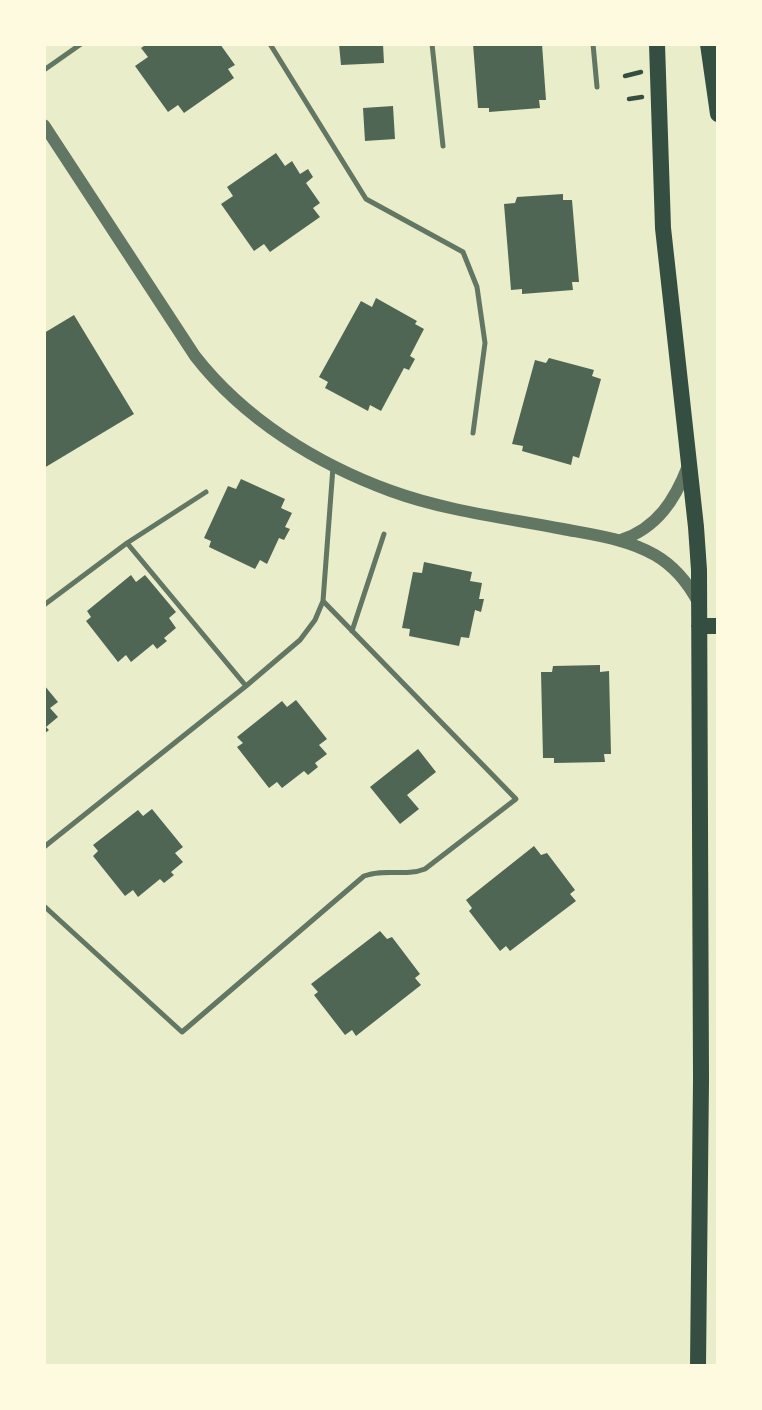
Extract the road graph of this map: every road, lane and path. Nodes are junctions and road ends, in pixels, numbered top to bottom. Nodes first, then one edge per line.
1 (81, 44) edge
2 (270, 44) edge
3 (432, 44) edge
4 (593, 44) edge
5 (657, 44) edge
6 (708, 44) edge
7 (44, 70) edge
8 (597, 87) dead end
9 (718, 114) edge
10 (44, 125) edge
11 (443, 146) dead end
12 (473, 433) dead end
13 (334, 464) junction
14 (689, 464) junction
15 (205, 492) dead end
16 (384, 534) dead end
17 (621, 540) junction
18 (127, 543) junction
19 (323, 601) junction
20 (699, 604) junction
21 (44, 605) edge
22 (699, 626) junction
23 (718, 626) edge
24 (352, 631) junction
25 (246, 686) junction
26 (44, 847) edge
27 (44, 906) edge
28 (698, 1366) edge

1 - 7 lane
2 - 12 lane
3 - 11 lane
4 - 8 lane
5 - 14 main road
6 - 9 main road
10 - 13 street
13 - 17 street
13 - 19 lane
14 - 17 street
14 - 20 main road
15 - 18 lane
16 - 24 lane
17 - 20 street
18 - 21 lane
18 - 25 lane
19 - 24 lane
19 - 25 lane
20 - 22 main road
22 - 23 main road
22 - 28 main road
24 - 27 lane
25 - 26 lane

